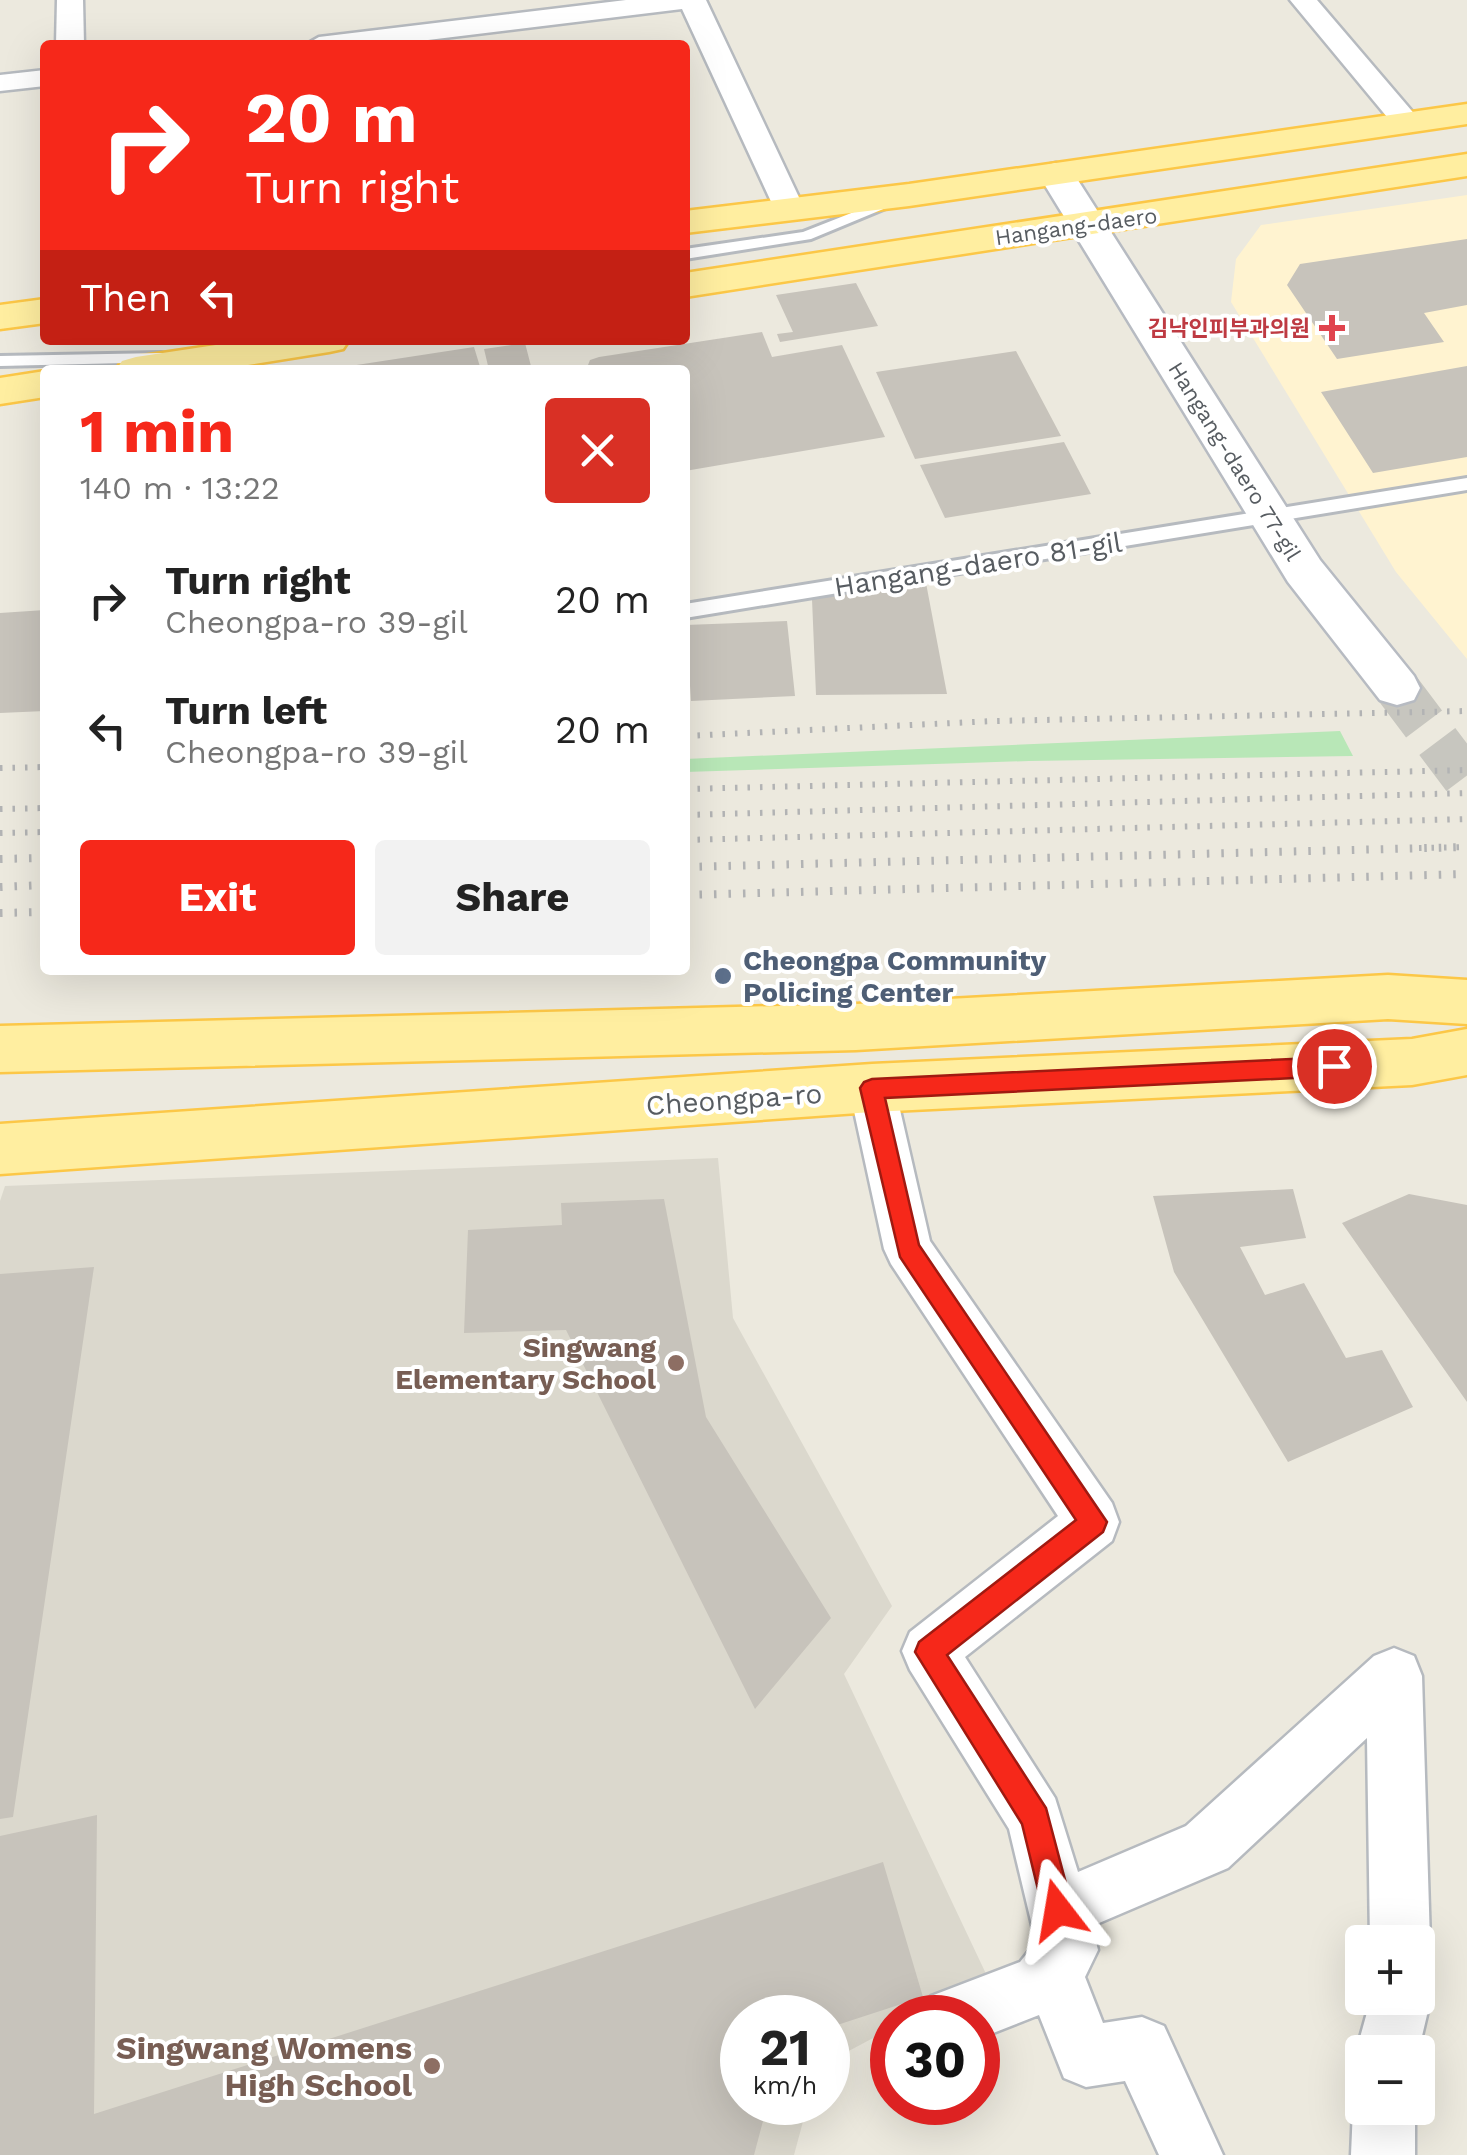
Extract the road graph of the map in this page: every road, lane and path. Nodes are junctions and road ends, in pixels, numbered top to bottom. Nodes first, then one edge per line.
1 (70, 0) edge
2 (692, 0) edge
3 (1303, 0) edge
4 (70, 40) edge
5 (360, 40) edge
6 (40, 79) edge
7 (0, 83) edge
8 (1467, 114) edge
9 (1408, 123) junction
10 (1467, 166) edge
11 (1056, 174) junction
12 (909, 195) junction
13 (789, 208) junction
14 (690, 221) edge
15 (1088, 224) junction
16 (690, 253) edge
17 (690, 284) edge
18 (40, 312) edge
19 (0, 320) edge
20 (40, 322) edge
21 (296, 345) edge
22 (223, 356) junction
23 (0, 361) edge
24 (167, 365) edge
25 (40, 385) edge
26 (0, 391) edge
27 (1467, 484) edge
28 (1270, 518) junction
29 (690, 609) edge
30 (1397, 688) tunnel mouth
31 (1467, 1002) edge
32 (0, 1049) edge
33 (1467, 1052) edge
34 (872, 1088) junction
35 (0, 1148) edge
36 (1058, 1910) junction
37 (1400, 1925) edge
38 (1052, 1970) junction
39 (1000, 2000) edge
40 (1384, 2125) edge
41 (1192, 2155) edge
42 (1383, 2155) edge

1 - 4 street
2 - 5 street
2 - 13 street
3 - 9 street
6 - 7 street
8 - 9 main road, Hangang-daero
9 - 11 main road, Hangang-daero
10 - 15 main road, Hangang-daero
11 - 12 main road, Hangang-daero
11 - 15 main road, Hangang-daero 77-gil
12 - 13 main road, Hangang-daero
12 - 16 lane
13 - 14 main road, Hangang-daero
15 - 17 main road, Hangang-daero
15 - 28 main road, Hangang-daero 77-gil
18 - 19 main road
19 - 20 lane
21 - 22 main road
22 - 23 lane
22 - 24 main road
25 - 26 main road
27 - 28 lane, Hangang-daero 81-gil
28 - 29 lane, Hangang-daero 81-gil
28 - 30 main road, Hangang-daero 77-gil
31 - 32 main road
33 - 34 main road, Cheongpa-ro
34 - 35 main road, Cheongpa-ro
34 - 36 street
36 - 37 street
36 - 38 street
38 - 39 street
38 - 41 street
40 - 42 street

